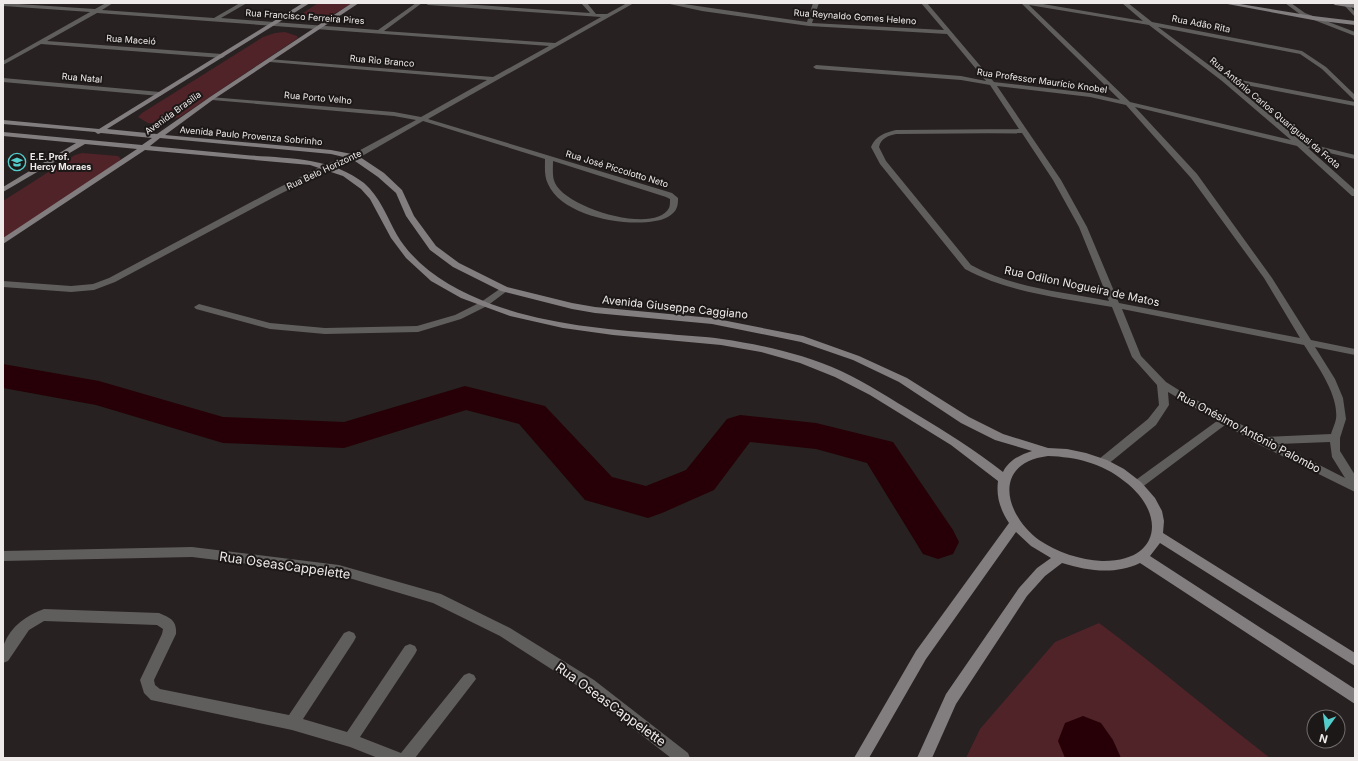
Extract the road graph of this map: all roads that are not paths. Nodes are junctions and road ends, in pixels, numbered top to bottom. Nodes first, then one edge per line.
1 (110, 3) edge
2 (244, 3) edge
3 (307, 3) edge
4 (356, 3) edge
5 (419, 3) edge
6 (428, 3) edge
7 (584, 3) edge
8 (631, 3) edge
9 (668, 3) edge
10 (816, 3) edge
11 (924, 3) edge
12 (1024, 3) edge
13 (1027, 3) edge
14 (1124, 3) edge
15 (1225, 3) edge
16 (1288, 3) edge
17 (1336, 3) edge
18 (3, 4) edge
19 (1347, 5) junction
20 (1355, 6) edge
21 (97, 10) junction
22 (594, 15) junction
23 (1355, 15) edge
24 (607, 16) junction
25 (1313, 18) junction
26 (216, 19) junction
27 (1355, 23) edge
28 (274, 24) junction
29 (809, 24) junction
30 (1149, 24) junction
31 (320, 27) junction
32 (380, 31) junction
33 (947, 32) junction
34 (1355, 34) edge
35 (40, 42) junction
36 (557, 45) junction
37 (222, 56) junction
38 (270, 60) junction
39 (3, 63) edge
40 (816, 67) dead end
41 (492, 79) junction
42 (1223, 79) junction
43 (3, 80) edge
44 (992, 84) junction
45 (160, 94) junction
46 (212, 98) junction
47 (1355, 99) edge
48 (1355, 104) edge
49 (1129, 105) junction
50 (422, 119) junction
51 (3, 122) edge
52 (99, 131) junction
53 (1025, 131) junction
54 (3, 134) edge
55 (158, 137) junction
56 (82, 142) junction
57 (1301, 146) junction
58 (144, 147) junction
59 (354, 157) junction
60 (1355, 157) edge
61 (549, 158) junction
62 (327, 167) junction
63 (3, 190) edge
64 (1355, 194) edge
65 (3, 242) edge
66 (3, 284) edge
67 (504, 289) junction
68 (484, 304) junction
69 (1114, 305) junction
70 (199, 307) dead end
71 (1309, 343) junction
72 (1355, 352) edge
73 (1162, 384) junction
74 (1224, 421) junction
75 (1336, 438) junction
76 (1262, 441) junction
77 (1048, 452) junction
78 (1103, 462) junction
79 (1004, 479) junction
80 (1355, 484) edge
81 (1137, 485) junction
82 (1355, 488) edge
83 (1015, 524) junction
84 (1158, 536) junction
85 (3, 556) edge
86 (1061, 557) junction
87 (1141, 557) junction
88 (349, 638) dead end
89 (410, 650) dead end
90 (3, 657) edge
91 (1355, 660) edge
92 (468, 679) dead end
93 (1355, 697) edge
94 (292, 723) junction
95 (350, 740) junction
96 (396, 758) edge
97 (406, 758) edge
98 (683, 758) edge
99 (861, 758) edge
100 (924, 758) edge

1 - 21 street
2 - 26 street
3 - 28 main road, Avenida Brasília
4 - 31 main road, Avenida Brasília
5 - 32 street
6 - 22 street
7 - 22 street
8 - 24 street, Rua Belo Horizonte
9 - 29 street, Rua Reynaldo Gomes Heleno
10 - 29 street
11 - 33 street, Rua Onésimo Antônio Palombo
12 - 49 street
13 - 30 street, Rua Adão Rita
14 - 30 street, Rua Antônio Carlos Quariguasi da Frota
15 - 25 main road
16 - 25 street
17 - 19 main road
18 - 21 street, Rua Francisco Ferreira Pires
19 - 20 main road
19 - 23 street
21 - 26 street, Rua Francisco Ferreira Pires
21 - 35 street
22 - 24 street
24 - 36 street, Rua Belo Horizonte
25 - 27 main road
25 - 34 street
26 - 28 street, Rua Francisco Ferreira Pires
28 - 31 street, Rua Francisco Ferreira Pires
28 - 37 main road, Avenida Brasília
29 - 33 street, Rua Reynaldo Gomes Heleno
30 - 42 street, Rua Antônio Carlos Quariguasi da Frota
30 - 47 street, Rua Adão Rita
31 - 32 street, Rua Francisco Ferreira Pires
31 - 38 main road, Avenida Brasília
32 - 36 street, Rua Francisco Ferreira Pires
33 - 44 street, Rua Onésimo Antônio Palombo
35 - 37 street, Rua Maceió
35 - 39 street
36 - 41 street, Rua Belo Horizonte
37 - 45 main road, Avenida Brasília
38 - 41 street, Rua Rio Branco
38 - 46 main road, Avenida Brasília
40 - 44 street, Rua Professor Maurício Knobel
41 - 50 street, Rua Belo Horizonte
42 - 48 street
42 - 57 street, Rua Antônio Carlos Quariguasi da Frota
43 - 45 street, Rua Natal
44 - 49 street, Rua Professor Maurício Knobel
44 - 53 street, Rua Onésimo Antônio Palombo
45 - 52 main road, Avenida Brasília
46 - 50 street, Rua Porto Velho
46 - 55 main road, Avenida Brasília
49 - 57 street, Rua Professor Maurício Knobel
49 - 71 street
50 - 59 street, Rua Belo Horizonte
50 - 61 street, Rua José Piccolotto Neto
51 - 52 main road, Avenida Paulo Provenza Sobrinho
52 - 55 main road, Avenida Paulo Provenza Sobrinho
52 - 56 main road, Avenida Brasília
53 - 69 street, Rua Onésimo Antônio Palombo
53 - 69 street, Rua Odilon Nogueira de Matos
54 - 56 main road, Avenida Paulo Provenza Sobrinho
55 - 58 main road, Avenida Brasília
55 - 59 main road, Avenida Paulo Provenza Sobrinho
56 - 58 main road, Avenida Paulo Provenza Sobrinho
56 - 63 main road, Avenida Brasília
57 - 60 street, Rua Professor Maurício Knobel
57 - 64 street, Rua Antônio Carlos Quariguasi da Frota
58 - 62 main road, Avenida Paulo Provenza Sobrinho
58 - 65 main road, Avenida Brasília
59 - 62 street, Rua Belo Horizonte
59 - 67 main road, Avenida Giuseppe Caggiano
61 - 61 street, Rua José Piccolotto Neto
62 - 66 street, Rua Belo Horizonte
62 - 68 main road
67 - 68 street
67 - 77 main road, Avenida Giuseppe Caggiano
68 - 70 street
68 - 79 main road
69 - 71 street, Rua Odilon Nogueira de Matos
69 - 73 street, Rua Onésimo Antônio Palombo
71 - 72 street, Rua Odilon Nogueira de Matos
71 - 75 street
73 - 74 street, Rua Onésimo Antônio Palombo
73 - 78 street
74 - 76 street, Rua Onésimo Antônio Palombo
74 - 81 street
75 - 76 street
75 - 80 street
76 - 82 street, Rua Onésimo Antônio Palombo
77 - 78 main road
77 - 79 main road
78 - 81 main road
79 - 83 main road
81 - 84 main road
83 - 86 main road
83 - 99 main road
84 - 87 main road
84 - 91 main road
85 - 98 street, Rua OseasCappelette
86 - 87 main road
86 - 100 main road
87 - 93 main road
88 - 94 street
89 - 95 street
90 - 94 street
92 - 97 street
94 - 95 street
95 - 96 street

